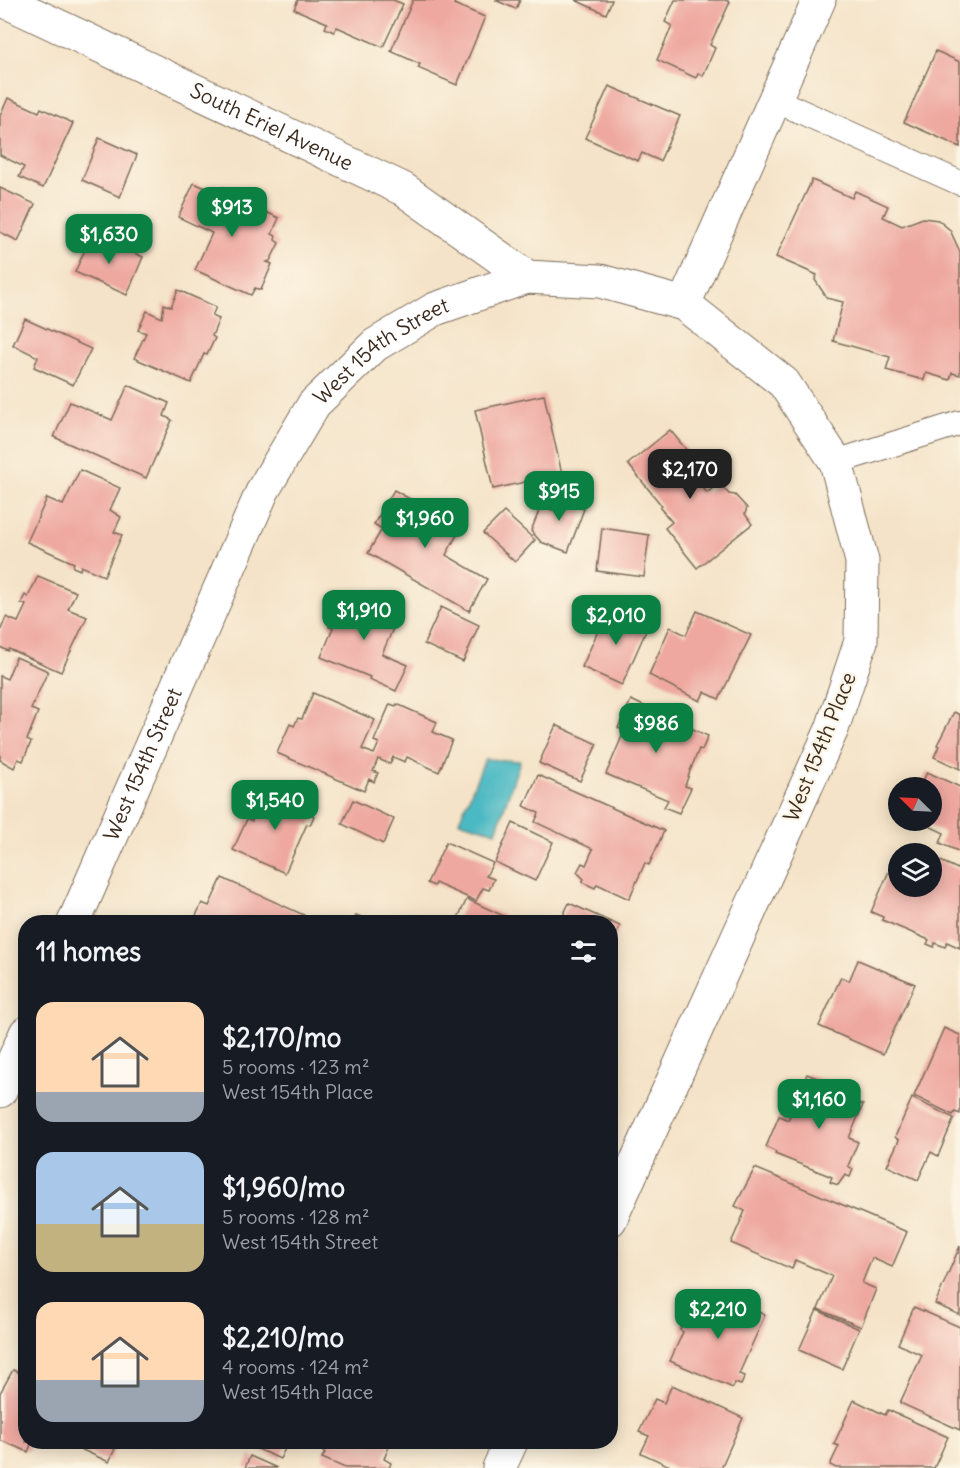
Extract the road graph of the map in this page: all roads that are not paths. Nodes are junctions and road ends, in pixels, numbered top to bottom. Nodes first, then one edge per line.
1 (3, 0) edge
2 (819, 0) edge
3 (775, 100) junction
4 (960, 183) edge
5 (527, 277) junction
6 (684, 304) junction
7 (960, 423) edge
8 (836, 462) junction
9 (77, 915) edge
10 (18, 1051) edge
11 (0, 1091) edge
12 (618, 1202) edge
13 (508, 1449) edge
14 (499, 1468) edge

1 - 5 street, South Eriel Avenue
2 - 3 street
3 - 4 lane
3 - 6 street
5 - 6 street, West 154th Street
5 - 9 street, West 154th Street
6 - 8 street, West 154th Place
7 - 8 lane
8 - 12 street, West 154th Place
10 - 11 street
13 - 14 street

